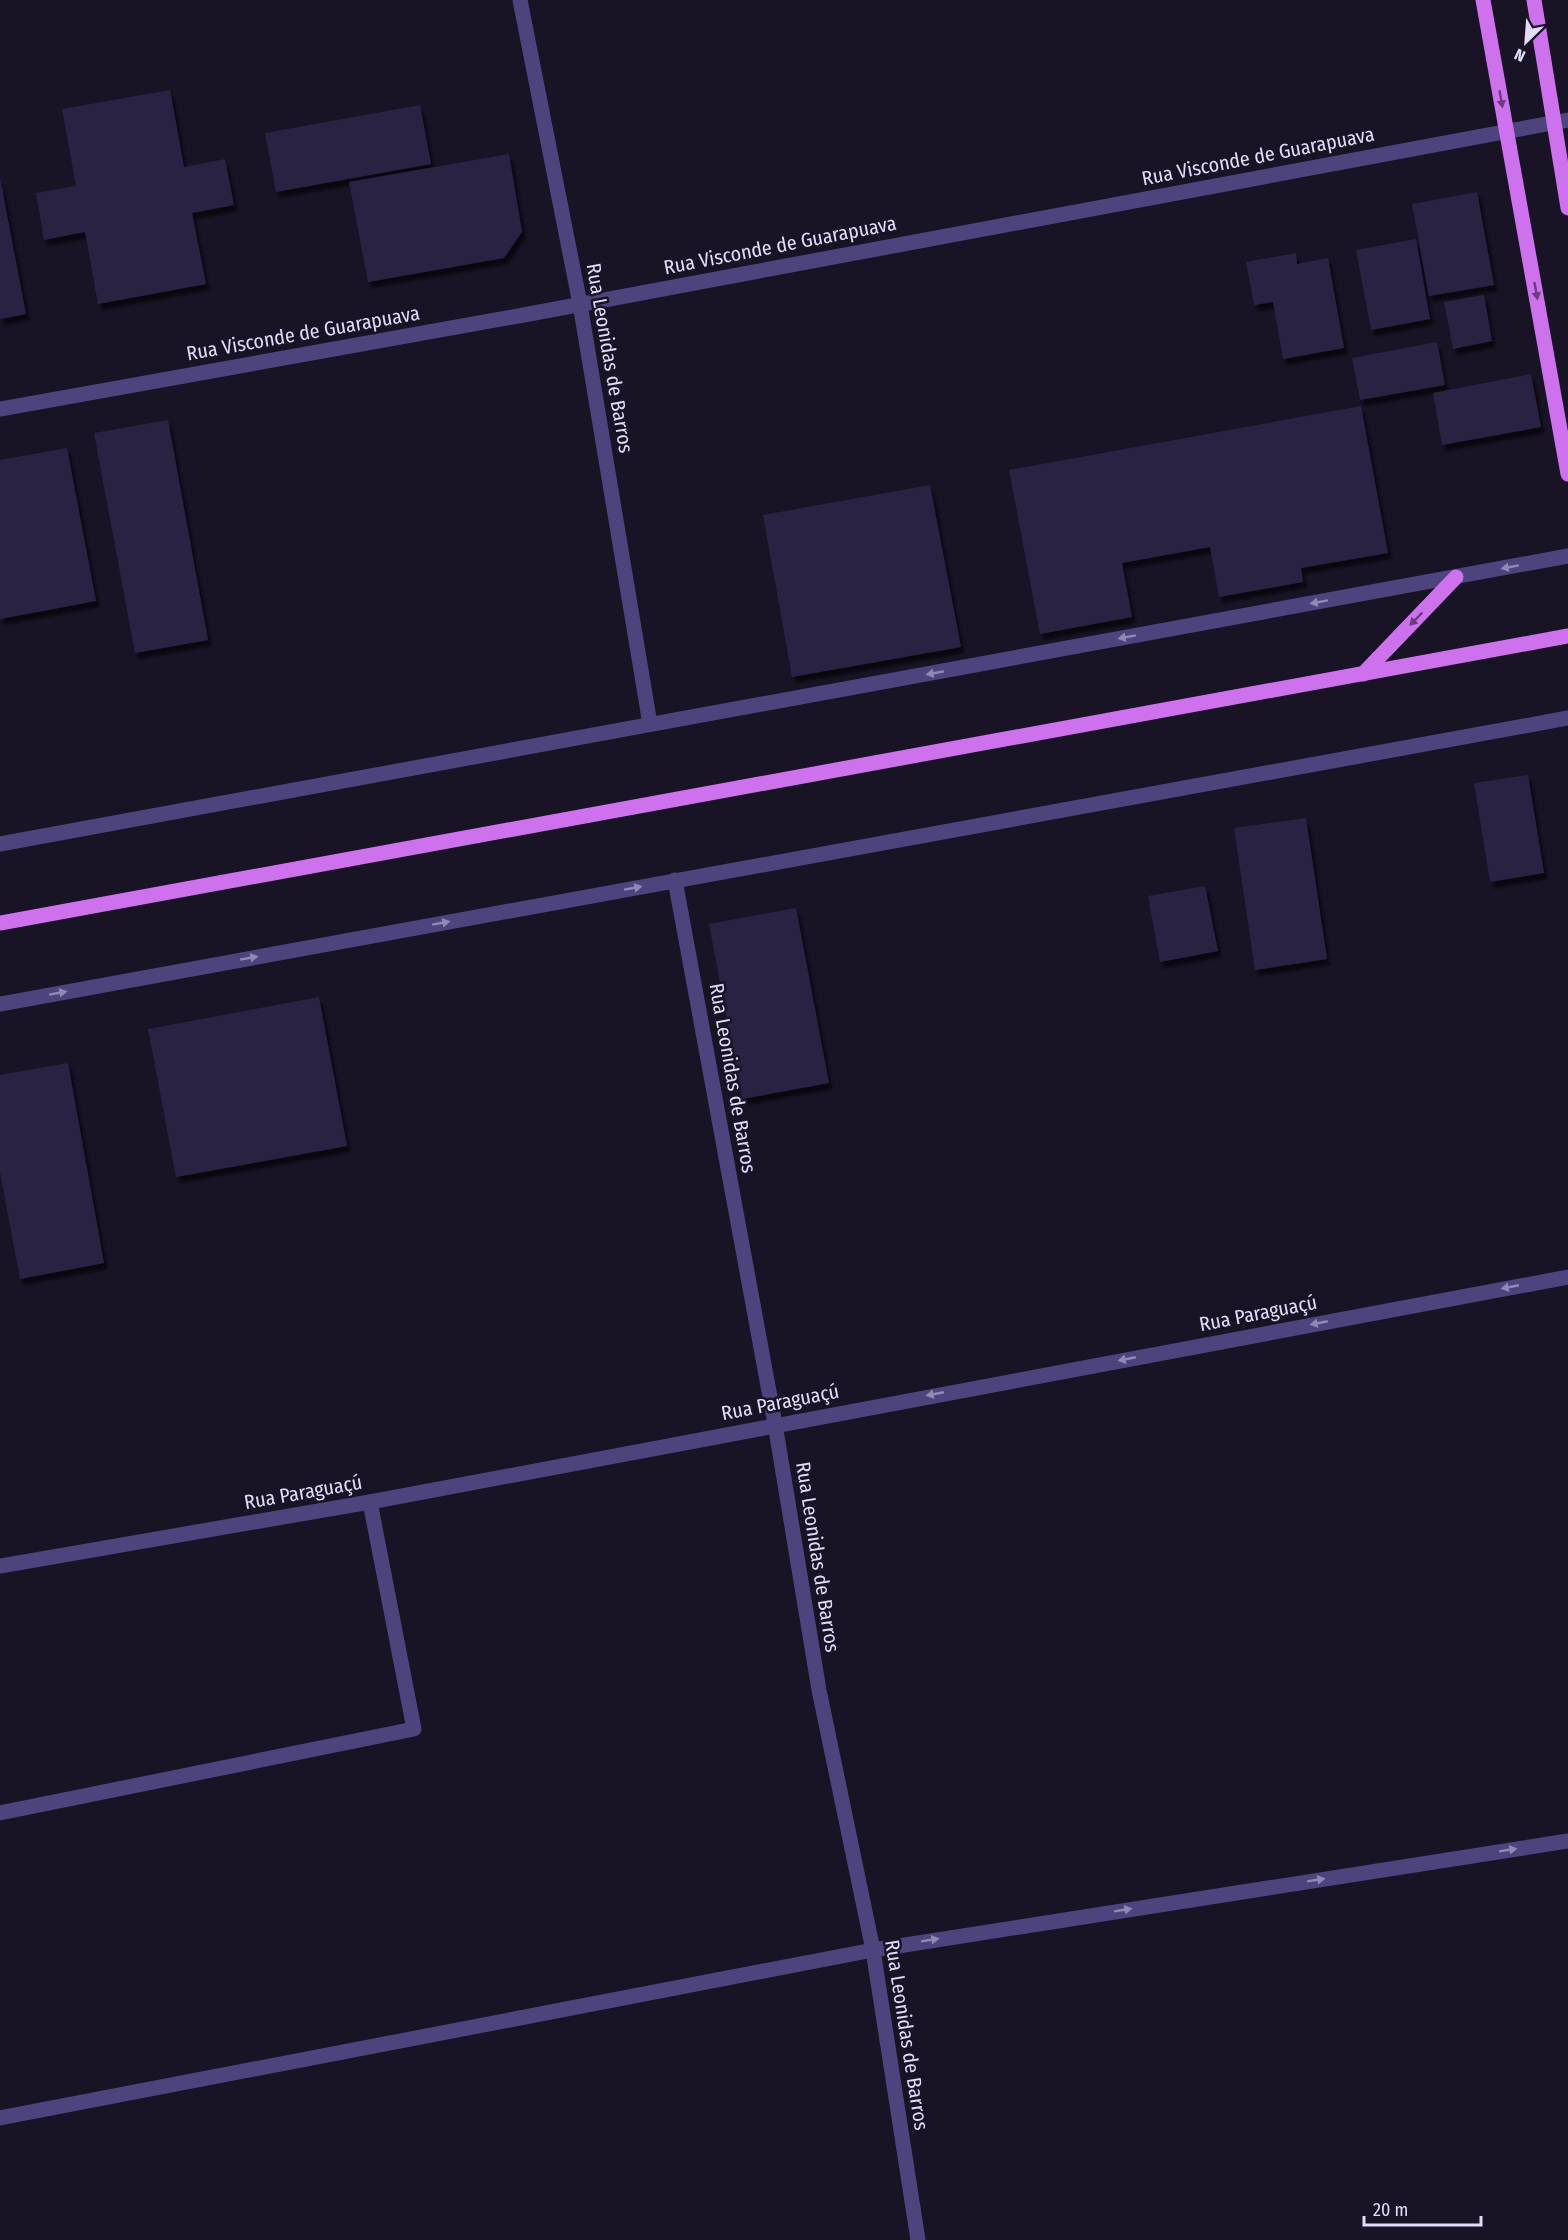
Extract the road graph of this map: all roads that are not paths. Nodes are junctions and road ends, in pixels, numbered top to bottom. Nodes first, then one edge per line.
1 (520, 0) edge
2 (1483, 0) edge
3 (1534, 0) edge
4 (1561, 122) edge
5 (1507, 131) junction
6 (1568, 208) edge
7 (580, 304) junction
8 (0, 409) edge
9 (1568, 474) edge
10 (1568, 556) edge
11 (1456, 577) junction
12 (1568, 636) edge
13 (1363, 674) junction
14 (1568, 718) edge
15 (650, 724) junction
16 (0, 844) edge
17 (675, 880) junction
18 (0, 923) edge
19 (0, 1004) edge
20 (1568, 1276) edge
21 (775, 1424) junction
22 (370, 1502) junction
23 (0, 1566) edge
24 (0, 1813) edge
25 (1568, 1840) edge
26 (873, 1950) junction
27 (0, 2118) edge
28 (918, 2240) edge

1 - 7 street, Rua Leonidas de Barros
2 -> 5 main road
3 - 4 main road
4 - 5 street, Rua Visconde de Guarapuava
4 - 6 main road
5 - 7 street, Rua Visconde de Guarapuava
5 -> 9 main road
7 - 8 street, Rua Visconde de Guarapuava
7 - 15 street, Rua Leonidas de Barros
10 -> 11 street
11 -> 13 main road
11 -> 15 street
12 - 13 main road
13 - 18 main road
14 - 17 street
15 - 16 street
19 -> 17 street
17 - 21 street, Rua Leonidas de Barros
20 -> 21 street, Rua Paraguaçú
21 - 22 street, Rua Paraguaçú
21 - 26 street, Rua Leonidas de Barros
22 - 23 street, Rua Paraguaçú
22 - 24 street
26 -> 25 street
26 - 27 street
26 - 28 street, Rua Leonidas de Barros

